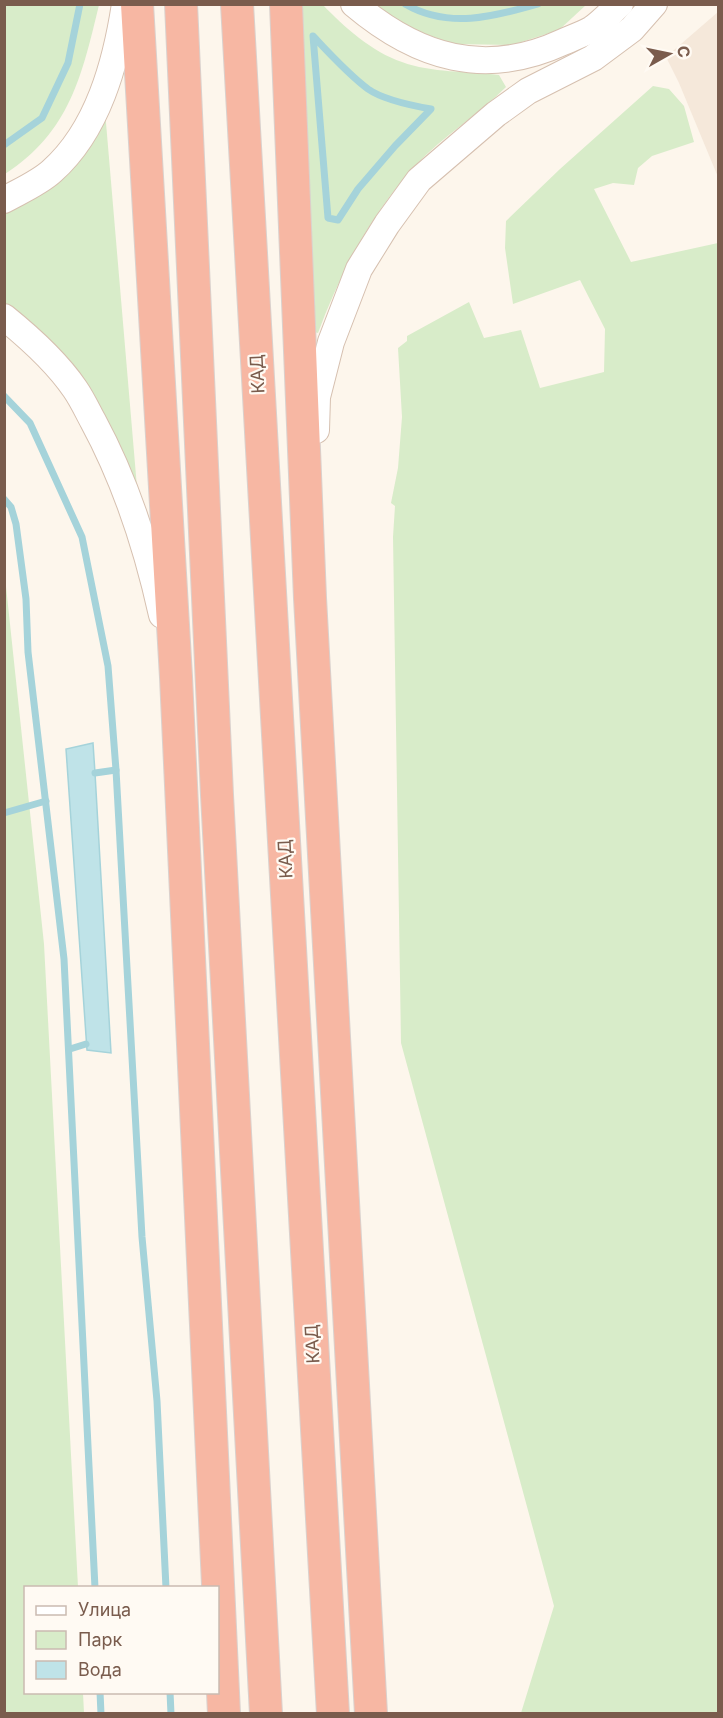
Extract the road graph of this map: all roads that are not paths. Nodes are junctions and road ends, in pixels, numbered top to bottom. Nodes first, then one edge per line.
1 (125, 4) edge
2 (136, 4) edge
3 (181, 4) edge
4 (237, 4) edge
5 (286, 4) edge
6 (354, 4) edge
7 (620, 4) edge
8 (654, 4) edge
9 (4, 200) edge
10 (4, 317) edge
11 (310, 598) junction
12 (176, 677) junction
13 (349, 1284) junction
14 (218, 1586) edge
15 (219, 1605) edge
16 (224, 1713) edge
17 (266, 1713) edge
18 (334, 1713) edge
19 (371, 1713) edge

1 - 9 main road
2 - 12 highway
3 - 17 highway
4 - 18 highway, КАД
5 - 11 highway
6 - 7 main road
8 - 11 main road
10 - 12 main road
11 - 13 highway
12 - 14 highway
13 - 18 highway
13 - 19 highway
15 - 16 highway

